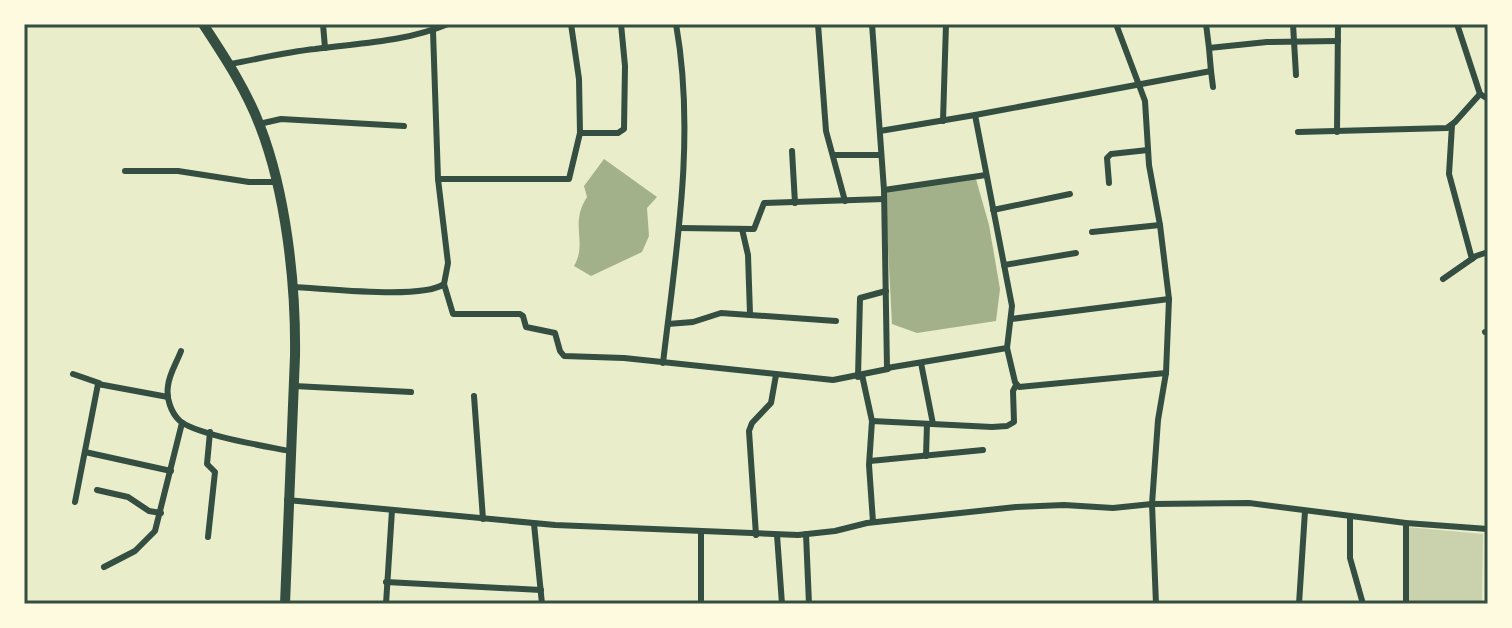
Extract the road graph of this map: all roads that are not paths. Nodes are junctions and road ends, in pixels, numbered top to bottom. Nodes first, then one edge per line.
1 (203, 24) edge
2 (323, 24) edge
3 (448, 24) edge
4 (571, 24) edge
5 (621, 24) edge
6 (676, 24) edge
7 (818, 24) edge
8 (872, 24) edge
9 (946, 24) edge
10 (1116, 24) edge
11 (1206, 24) edge
12 (1293, 24) edge
13 (1338, 24) edge
14 (1457, 24) edge
15 (433, 31) junction
16 (1294, 41) junction
17 (1338, 41) junction
18 (325, 48) junction
19 (1209, 48) junction
20 (230, 64) junction
21 (1211, 71) junction
22 (1296, 75) dead end
23 (1139, 84) junction
24 (1213, 87) dead end
25 (1480, 94) junction
26 (1488, 99) edge
27 (975, 115) junction
28 (943, 121) junction
29 (259, 124) junction
30 (1452, 125) junction
31 (404, 126) dead end
32 (880, 131) junction
33 (1298, 132) dead end
34 (1337, 132) junction
35 (580, 133) junction
36 (1148, 150) junction
37 (792, 151) dead end
38 (833, 155) junction
39 (880, 155) junction
40 (125, 171) dead end
41 (986, 175) junction
42 (438, 179) junction
43 (276, 182) junction
44 (1109, 183) dead end
45 (884, 190) junction
46 (1070, 194) dead end
47 (884, 199) junction
48 (845, 201) junction
49 (795, 203) junction
50 (993, 210) junction
51 (1160, 225) junction
52 (679, 228) junction
53 (742, 229) junction
54 (1092, 232) dead end
55 (1488, 252) edge
56 (1076, 253) dead end
57 (1472, 259) junction
58 (1004, 265) junction
59 (1443, 279) dead end
60 (444, 284) junction
61 (292, 287) junction
62 (886, 291) junction
63 (1169, 299) junction
64 (750, 314) junction
65 (1011, 319) junction
66 (836, 321) dead end
67 (668, 324) junction
68 (1007, 348) junction
69 (181, 351) dead end
70 (663, 363) junction
71 (921, 363) junction
72 (888, 369) junction
73 (1166, 373) junction
74 (73, 374) dead end
75 (776, 375) junction
76 (860, 376) junction
77 (99, 383) junction
78 (1016, 385) junction
79 (294, 386) junction
80 (411, 392) dead end
81 (474, 396) dead end
82 (168, 397) junction
83 (872, 421) junction
84 (182, 423) junction
85 (930, 424) junction
86 (210, 432) junction
87 (983, 450) dead end
88 (289, 451) junction
89 (85, 452) junction
90 (926, 456) junction
91 (870, 461) junction
92 (171, 471) junction
93 (97, 490) dead end
94 (287, 500) junction
95 (75, 502) dead end
96 (1152, 504) junction
97 (392, 510) junction
98 (1305, 511) junction
99 (161, 513) junction
100 (1350, 516) junction
101 (483, 519) junction
102 (873, 522) junction
103 (1406, 523) junction
104 (534, 524) junction
105 (1488, 529) edge
106 (701, 532) junction
107 (806, 534) junction
108 (756, 535) junction
109 (777, 535) junction
110 (208, 537) dead end
111 (104, 567) dead end
112 (386, 582) junction
113 (541, 590) junction
114 (285, 604) edge
115 (386, 604) edge
116 (542, 604) edge
117 (701, 604) edge
118 (782, 604) edge
119 (809, 604) edge
120 (1156, 604) edge
121 (1299, 604) edge
122 (1363, 604) edge
123 (1406, 604) edge

1 - 20 main road
2 - 18 street
3 - 15 street
4 - 35 street
5 - 35 street
6 - 52 street
7 - 38 street
8 - 32 street
9 - 28 street
10 - 23 street
11 - 19 street
12 - 16 street
13 - 17 street
14 - 25 street
15 - 18 street
15 - 42 street
16 - 17 street
16 - 19 street
16 - 22 street
17 - 34 street
18 - 20 street
19 - 21 street
20 - 29 main road
21 - 23 street
21 - 24 street
23 - 27 street
23 - 36 street
25 - 26 street
25 - 30 street
27 - 28 street
27 - 41 street
28 - 32 street
29 - 31 street
29 - 43 main road
30 - 34 street
30 - 57 street
32 - 39 street
33 - 34 street
35 - 42 street
36 - 44 street
36 - 51 street
37 - 49 street
38 - 39 street
38 - 48 street
39 - 45 street
40 - 43 street
41 - 45 street
41 - 50 street
42 - 60 street
43 - 61 main road
45 - 47 street
46 - 50 street
47 - 48 street
47 - 62 street
48 - 49 street
49 - 53 street
50 - 58 street
51 - 54 street
51 - 63 street
52 - 53 street
52 - 67 street
53 - 64 street
55 - 57 street
56 - 58 street
57 - 59 street
58 - 65 street
60 - 61 street
60 - 70 street
61 - 79 main road
62 - 72 street
62 - 76 street
63 - 65 street
63 - 73 street
64 - 66 street
64 - 67 street
65 - 68 street
67 - 70 street
68 - 71 street
68 - 78 street
69 - 82 street
70 - 75 street
71 - 72 street
71 - 85 street
72 - 76 street
73 - 78 street
73 - 96 street
74 - 77 street
75 - 76 street
75 - 108 street
76 - 83 street
77 - 82 street
77 - 89 street
78 - 85 street
79 - 80 street
79 - 88 main road
81 - 101 street
82 - 84 street
83 - 85 street
83 - 91 street
84 - 86 street
84 - 92 street
85 - 90 street
86 - 88 street
86 - 110 street
87 - 90 street
88 - 94 main road
89 - 92 street
89 - 95 street
90 - 91 street
91 - 102 street
92 - 99 street
93 - 99 street
94 - 97 street
94 - 114 main road
96 - 98 street
96 - 102 street
96 - 120 street
97 - 101 street
97 - 112 street
98 - 100 street
98 - 121 street
99 - 111 street
100 - 103 street
100 - 122 street
101 - 104 street
102 - 107 street
103 - 105 street
103 - 123 street
104 - 106 street
104 - 113 street
106 - 108 street
106 - 117 street
107 - 109 street
107 - 119 street
108 - 109 street
109 - 118 street
112 - 113 street
112 - 115 street
113 - 116 street

